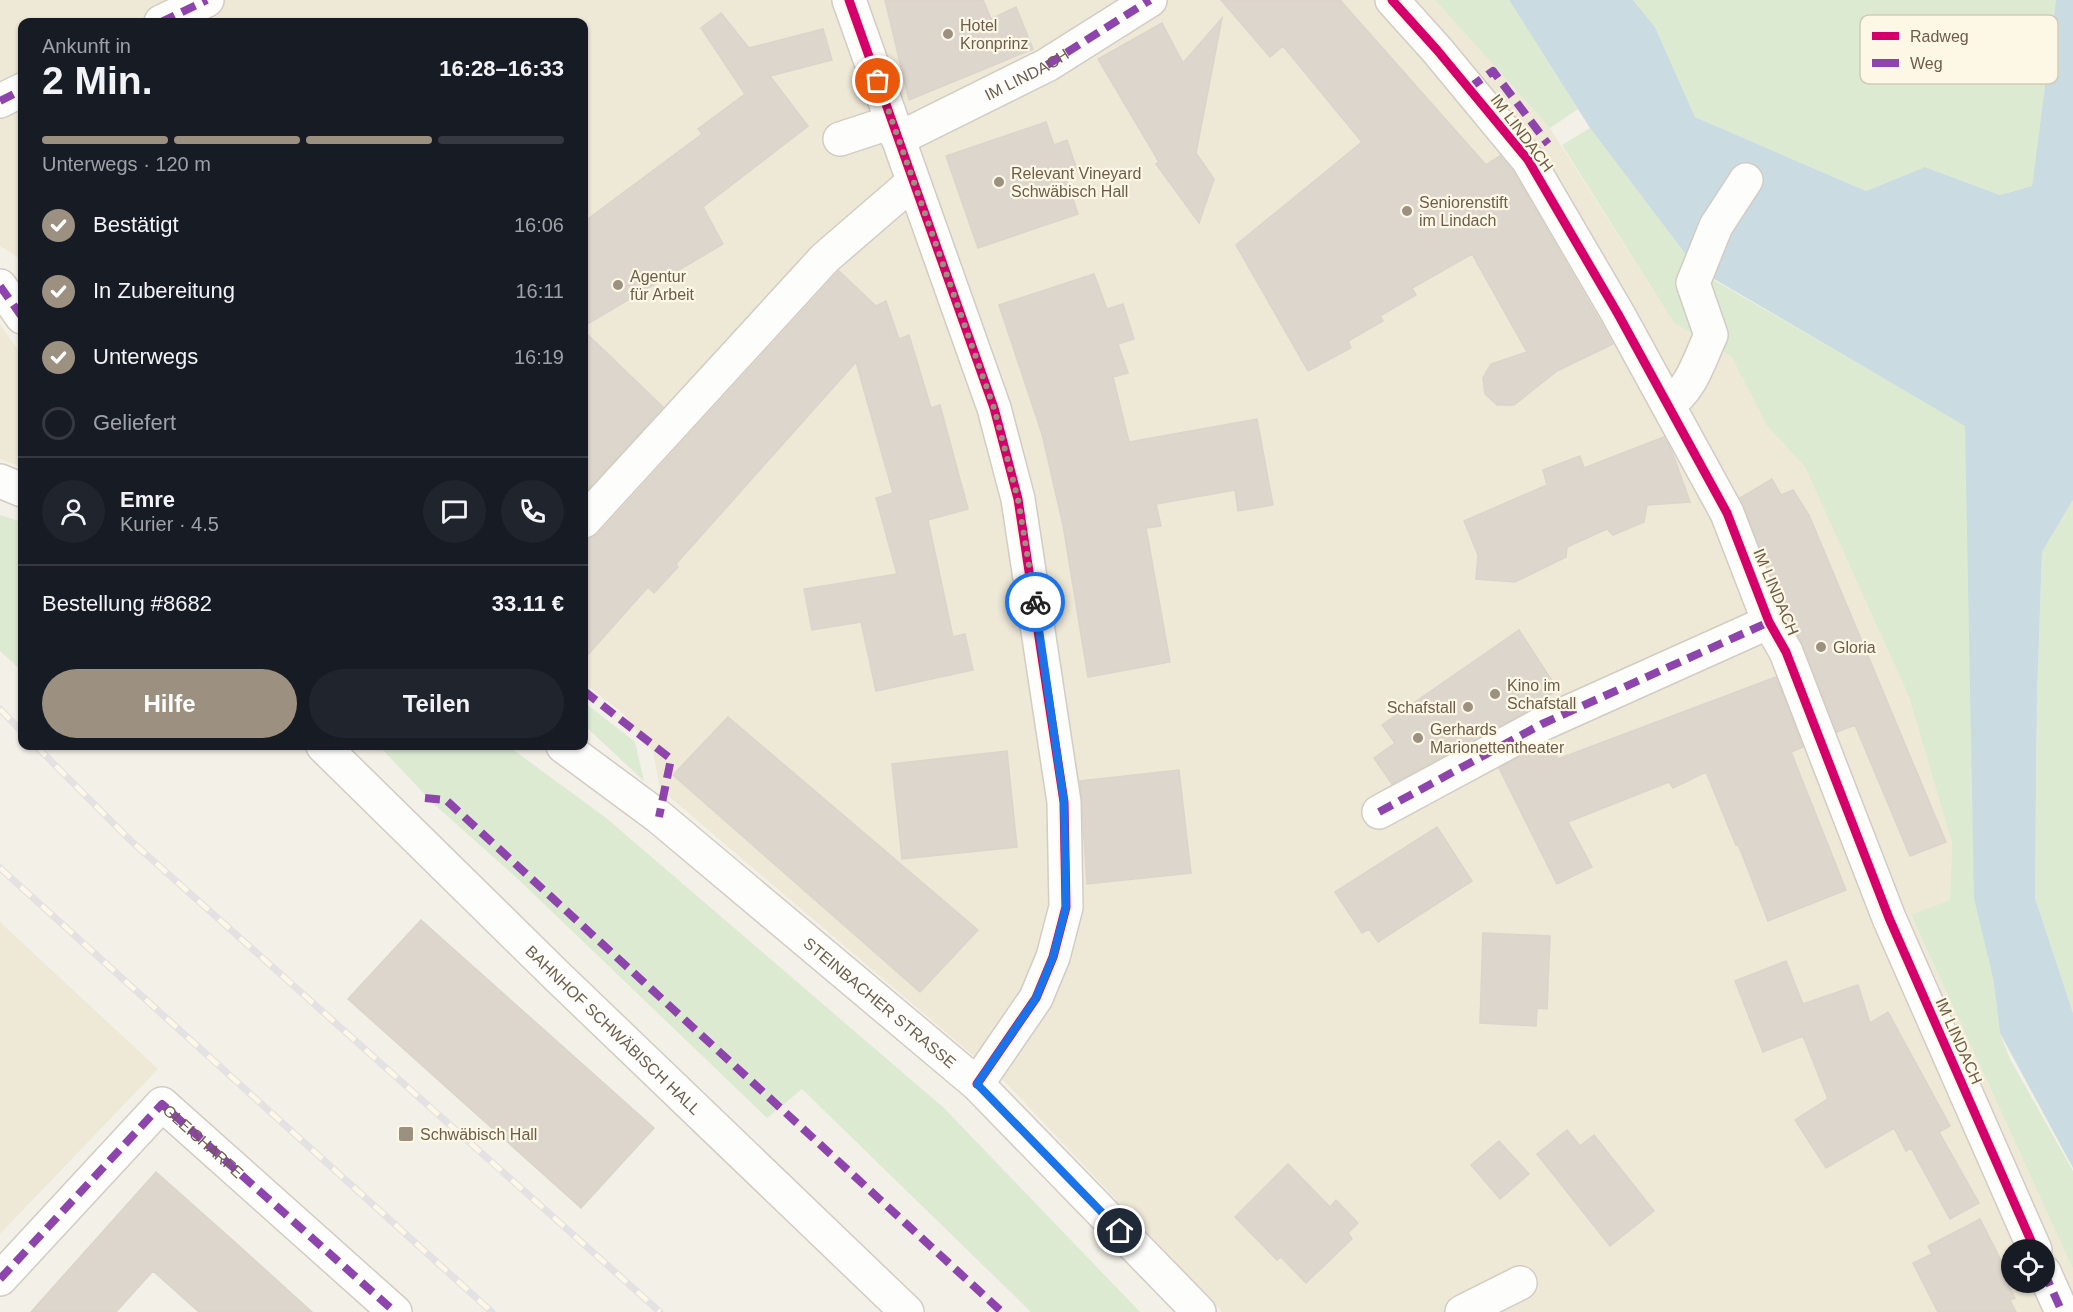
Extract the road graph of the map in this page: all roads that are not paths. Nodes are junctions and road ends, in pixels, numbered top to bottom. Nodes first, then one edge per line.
1 (207, 0) edge
2 (849, 0) edge
3 (1150, 0) edge
4 (1392, 0) edge
5 (169, 18) edge
6 (18, 92) edge
7 (0, 101) edge
8 (895, 131) junction
9 (840, 139) dead end
10 (1746, 180) dead end
11 (913, 182) junction
12 (0, 286) edge
13 (18, 311) edge
14 (1668, 404) junction
15 (0, 481) edge
16 (18, 488) edge
17 (588, 518) edge
18 (1769, 622) junction
19 (327, 750) edge
20 (568, 750) edge
21 (1379, 812) dead end
22 (977, 1084) junction
23 (2030, 1239) edge
24 (0, 1279) edge
25 (1520, 1283) dead end
26 (2053, 1293) edge
27 (382, 1308) edge
28 (907, 1312) edge
29 (1199, 1312) edge
30 (1462, 1312) edge
31 (2062, 1312) edge

1 - 5 street
2 - 8 street
3 - 8 street, IM LINDACH
4 - 14 street, IM LINDACH
6 - 7 street
8 - 9 street, IM LINDACH
8 - 11 street
10 - 14 street
11 - 17 street
11 - 22 street
12 - 13 street
14 - 18 street, IM LINDACH
15 - 16 street
18 - 21 street, IM LINDACH
18 - 23 street, IM LINDACH
19 - 28 street, BAHNHOF SCHWÄBISCH HALL
20 - 22 street, STEINBACHER STRASSE
22 - 29 street, STEINBACHER STRASSE
24 - 27 street, GLEISHARFE
25 - 30 street
26 - 31 street

